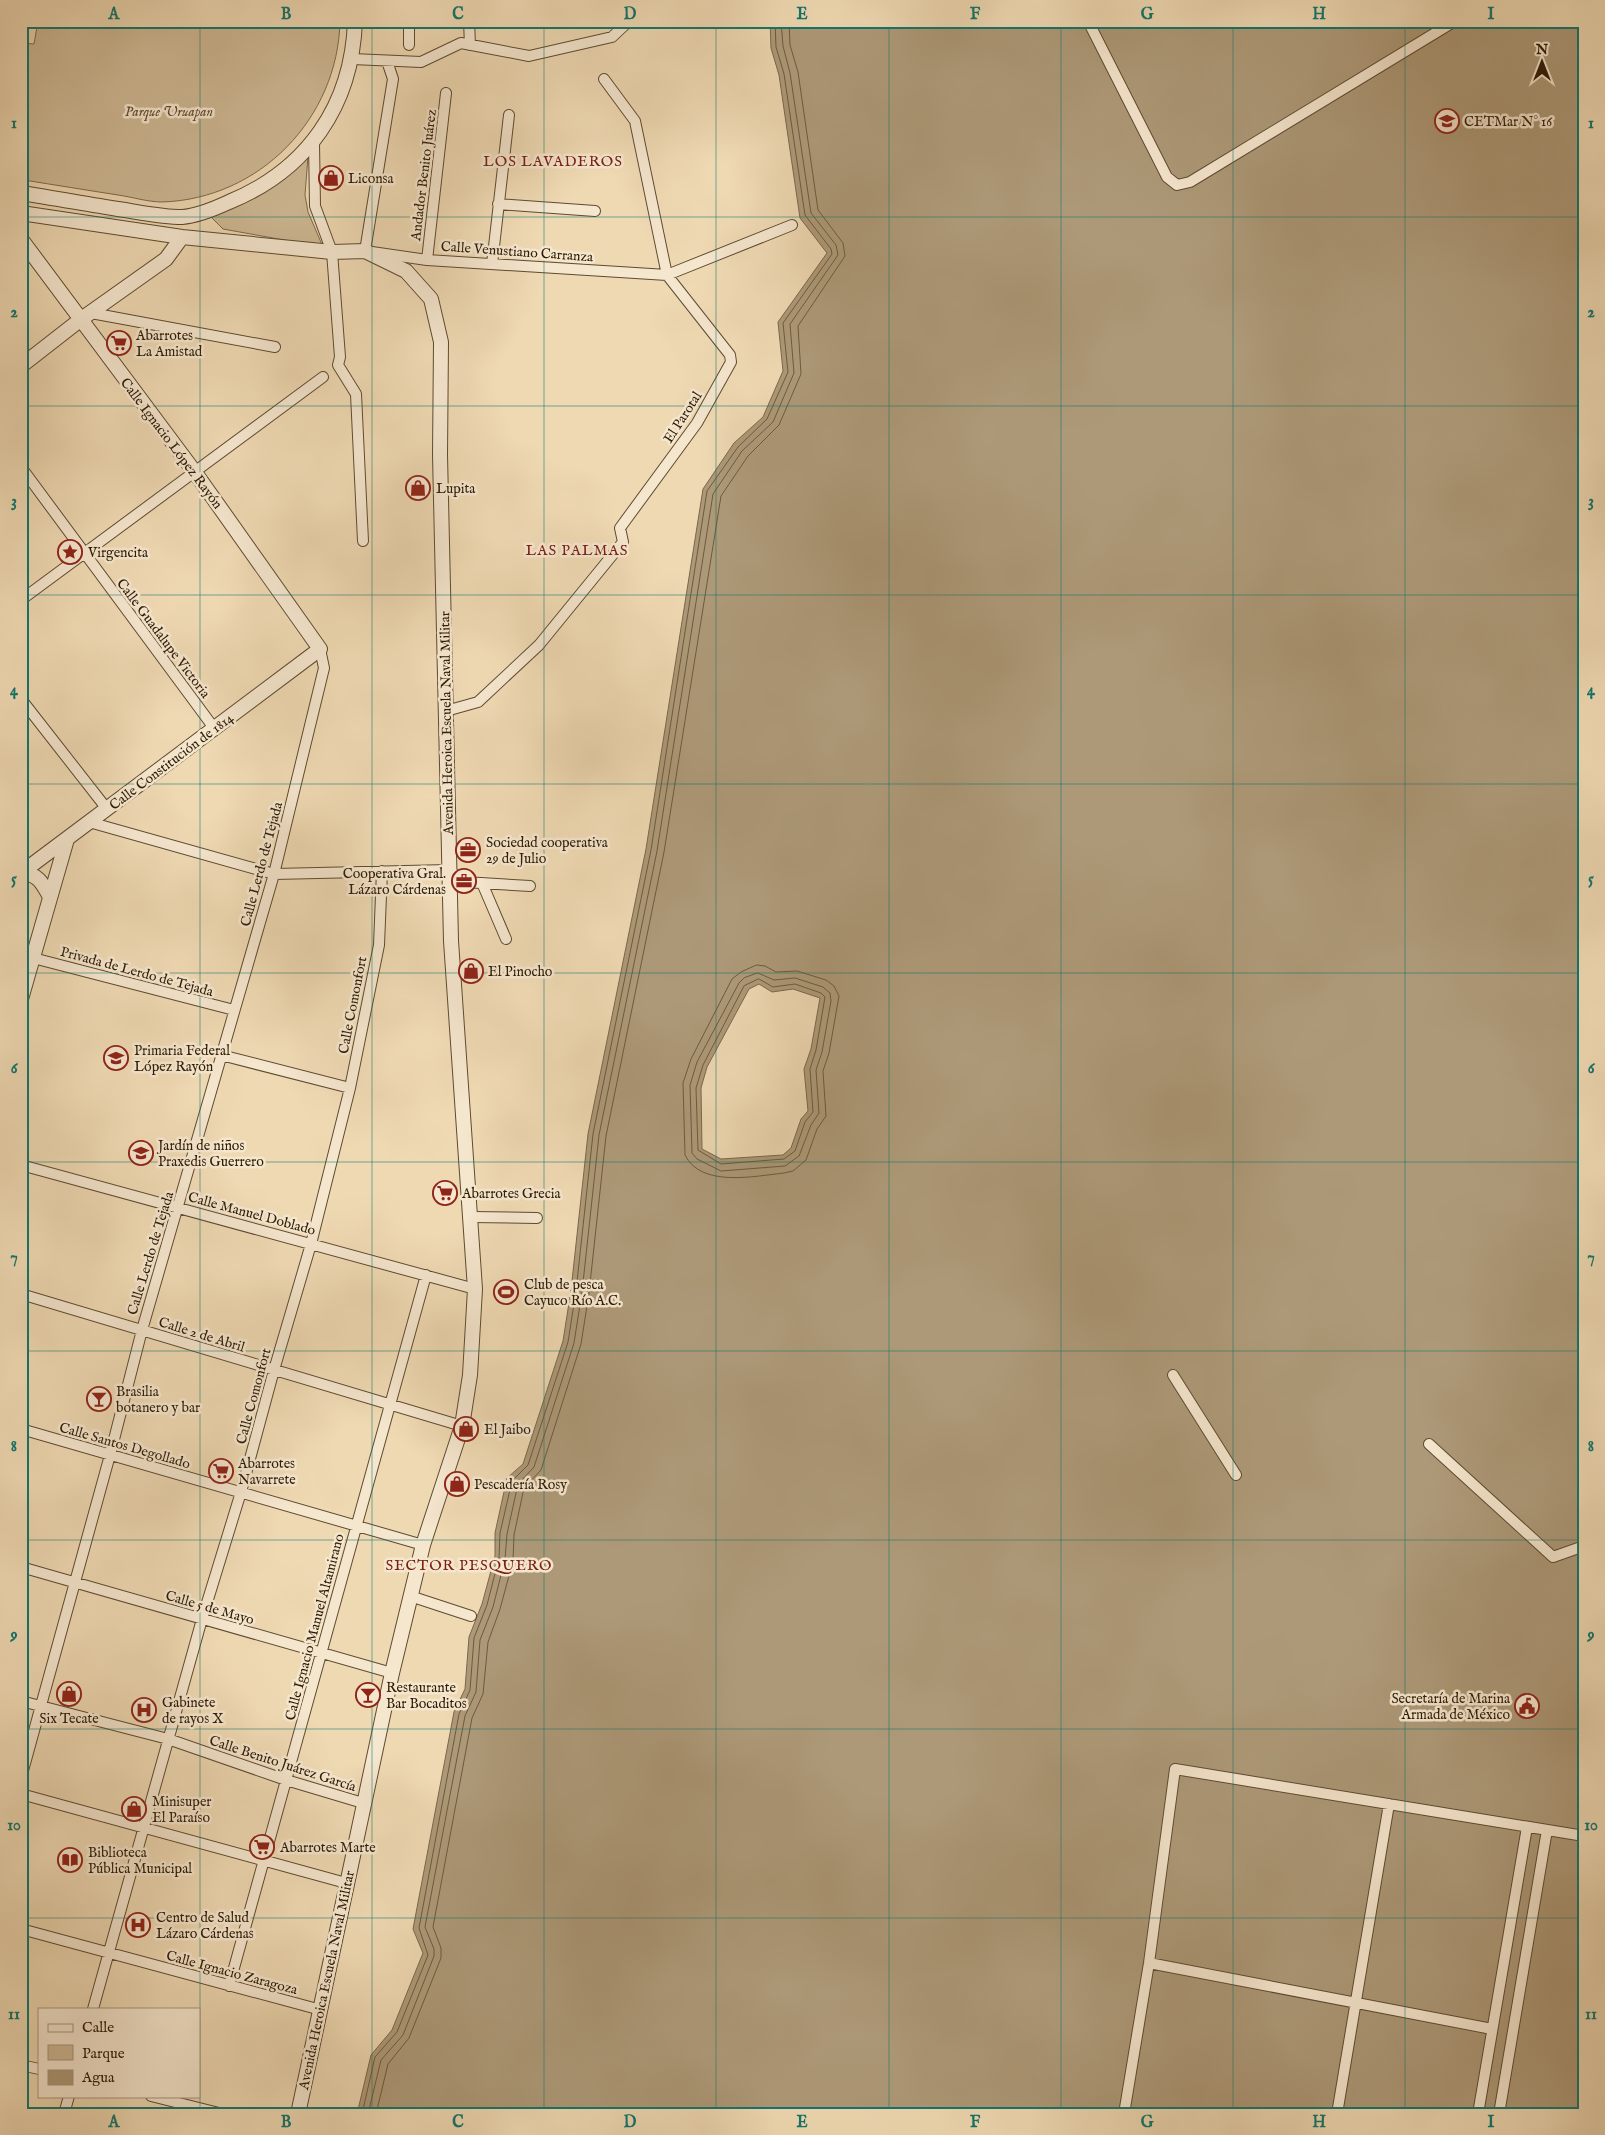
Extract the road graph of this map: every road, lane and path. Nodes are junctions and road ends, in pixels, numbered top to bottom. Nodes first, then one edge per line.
1 (355, 21) edge
2 (409, 21) edge
3 (469, 21) edge
4 (629, 21) edge
5 (1088, 21) edge
6 (1455, 21) edge
7 (409, 45) dead end
8 (470, 45) junction
9 (352, 59) junction
10 (387, 61) junction
11 (604, 79) dead end
12 (446, 93) dead end
13 (509, 115) dead end
14 (314, 143) junction
15 (21, 193) edge
16 (498, 204) junction
17 (595, 211) dead end
18 (21, 213) edge
19 (184, 217) junction
20 (792, 225) dead end
21 (182, 238) junction
22 (21, 239) edge
23 (366, 251) junction
24 (332, 252) junction
25 (427, 260) junction
26 (492, 264) junction
27 (667, 275) junction
28 (85, 317) junction
29 (275, 346) dead end
30 (21, 366) edge
31 (324, 377) dead end
32 (21, 467) edge
33 (194, 471) junction
34 (363, 541) dead end
35 (84, 554) junction
36 (21, 600) edge
37 (320, 649) junction
38 (21, 699) edge
39 (446, 711) junction
40 (214, 728) junction
41 (107, 809) junction
42 (89, 822) junction
43 (67, 838) junction
44 (382, 870) junction
45 (449, 870) junction
46 (21, 873) edge
47 (274, 874) junction
48 (482, 883) junction
49 (530, 886) dead end
50 (50, 896) junction
51 (506, 939) dead end
52 (33, 958) junction
53 (21, 999) edge
54 (234, 1010) junction
55 (221, 1055) junction
56 (350, 1088) junction
57 (21, 1165) edge
58 (179, 1208) junction
59 (471, 1217) junction
60 (537, 1218) dead end
61 (311, 1244) junction
62 (426, 1275) junction
63 (475, 1289) junction
64 (21, 1294) edge
65 (142, 1330) junction
66 (274, 1370) junction
67 (1173, 1375) dead end
68 (390, 1405) junction
69 (462, 1426) junction
70 (21, 1429) edge
71 (1429, 1444) dead end
72 (110, 1455) junction
73 (1236, 1474) dead end
74 (241, 1492) junction
75 (357, 1525) junction
76 (423, 1545) junction
77 (1584, 1546) edge
78 (21, 1566) edge
79 (76, 1582) junction
80 (410, 1596) junction
81 (471, 1616) dead end
82 (202, 1619) junction
83 (322, 1653) junction
84 (392, 1673) junction
85 (21, 1701) edge
86 (42, 1706) junction
87 (168, 1739) junction
88 (21, 1778) edge
89 (286, 1780) junction
90 (21, 1794) edge
91 (363, 1803) junction
92 (1389, 1804) junction
93 (1527, 1827) junction
94 (145, 1828) junction
95 (1547, 1830) junction
96 (1584, 1836) edge
97 (264, 1861) junction
98 (346, 1883) junction
99 (21, 1929) edge
100 (109, 1953) junction
101 (1149, 1963) junction
102 (229, 1986) junction
103 (1355, 2002) junction
104 (94, 2008) edge
105 (321, 2010) junction
106 (1492, 2029) junction
107 (21, 2065) edge
108 (38, 2069) edge
109 (68, 2098) edge
110 (159, 2098) edge
111 (64, 2114) edge
112 (223, 2114) edge
113 (298, 2114) edge
114 (1124, 2114) edge
115 (1336, 2114) edge
116 (1478, 2114) edge
117 (1499, 2114) edge

1 - 9 street
2 - 7 street
3 - 8 street
4 - 8 street
5 - 6 street
8 - 10 street
9 - 10 street
9 - 14 street
10 - 23 street
11 - 27 street, El Parotal
12 - 25 street, Andador Benito Juárez
13 - 16 street
14 - 19 street
14 - 24 street
15 - 19 street
16 - 17 street
16 - 26 street
18 - 21 street, Avenida Heroica Escuela Naval Militar
19 - 21 street
20 - 27 street
21 - 24 street, Avenida Heroica Escuela Naval Militar
21 - 28 street
22 - 28 street, Calle Ignacio López Rayón
23 - 24 street, Avenida Heroica Escuela Naval Militar
23 - 25 street, Calle Venustiano Carranza
23 - 39 street, Avenida Heroica Escuela Naval Militar
24 - 34 street
25 - 26 street, Calle Venustiano Carranza
26 - 27 street, Calle Venustiano Carranza
27 - 39 street, El Parotal
28 - 29 street
28 - 30 street
28 - 33 street, Calle Ignacio López Rayón
31 - 33 street
32 - 35 street, Calle Guadalupe Victoria
33 - 35 street
33 - 37 street, Calle Ignacio López Rayón
35 - 36 street
35 - 40 street, Calle Guadalupe Victoria
37 - 40 street, Calle Constitución de 1814
37 - 47 street, Calle Lerdo de Tejada
38 - 41 street
39 - 45 street, Avenida Heroica Escuela Naval Militar
40 - 41 street, Calle Constitución de 1814
41 - 42 street, Calle Constitución de 1814
42 - 43 street, Calle Constitución de 1814
42 - 47 street
43 - 46 street, Calle Constitución de 1814
43 - 50 street
44 - 45 street
44 - 47 street
44 - 56 street, Calle Comonfort
45 - 48 street
45 - 59 street, Avenida Heroica Escuela Naval Militar
46 - 50 street
47 - 54 street, Calle Lerdo de Tejada
48 - 49 street
48 - 51 street
50 - 52 street
52 - 53 street
52 - 54 street, Privada de Lerdo de Tejada
54 - 55 street, Calle Lerdo de Tejada
55 - 56 street
55 - 58 street, Calle Lerdo de Tejada
56 - 61 street, Calle Comonfort
57 - 58 street, Calle Manuel Doblado
58 - 61 street, Calle Manuel Doblado
58 - 65 street, Calle Lerdo de Tejada
59 - 60 street
59 - 63 street, Avenida Heroica Escuela Naval Militar
61 - 62 street, Calle Manuel Doblado
61 - 66 street, Calle Comonfort
62 - 63 street, Calle Manuel Doblado
62 - 68 street, Calle Ignacio Manuel Altamirano
63 - 69 street, Avenida Heroica Escuela Naval Militar
64 - 65 street, Calle 2 de Abril
65 - 66 street, Calle 2 de Abril
65 - 72 street, Calle Lerdo de Tejada
66 - 68 street, Calle 2 de Abril
66 - 74 street, Calle Comonfort
67 - 73 street
68 - 69 street, Calle 2 de Abril
68 - 75 street, Calle Ignacio Manuel Altamirano
69 - 76 street, Avenida Heroica Escuela Naval Militar
70 - 72 street, Calle Santos Degollado
71 - 77 street
72 - 74 street, Calle Santos Degollado
72 - 79 street, Calle Lerdo de Tejada
74 - 75 street, Calle Santos Degollado
74 - 82 street, Calle Comonfort
75 - 76 street, Calle Santos Degollado
75 - 83 street, Calle Ignacio Manuel Altamirano
76 - 80 street, Avenida Heroica Escuela Naval Militar
78 - 79 street, Calle 5 de Mayo
79 - 82 street, Calle 5 de Mayo
79 - 86 street, Calle Lerdo de Tejada
80 - 81 street
80 - 84 street, Avenida Heroica Escuela Naval Militar
82 - 83 street, Calle 5 de Mayo
82 - 87 street, Calle Comonfort
83 - 84 street, Calle 5 de Mayo
83 - 89 street, Calle Ignacio Manuel Altamirano
84 - 91 street, Avenida Heroica Escuela Naval Militar
85 - 86 street, Calle Benito Juárez García
86 - 87 street, Calle Benito Juárez García
86 - 88 street, Calle Lerdo de Tejada
87 - 89 street, Calle Benito Juárez García
87 - 94 street, Calle Comonfort
89 - 91 street, Calle Benito Juárez García
89 - 97 street, Calle Ignacio Manuel Altamirano
90 - 94 street
91 - 98 street, Avenida Heroica Escuela Naval Militar
92 - 93 street
92 - 101 street
92 - 103 street
93 - 95 street
93 - 106 street
94 - 97 street
94 - 100 street, Calle Comonfort
95 - 96 street
95 - 117 street
97 - 98 street
97 - 102 street, Calle Ignacio Manuel Altamirano
98 - 105 street, Avenida Heroica Escuela Naval Militar
99 - 100 street, Calle Ignacio Zaragoza
100 - 102 street, Calle Ignacio Zaragoza
100 - 104 street, Calle Comonfort
101 - 103 street
101 - 114 street
102 - 105 street, Calle Ignacio Zaragoza
103 - 106 street
103 - 115 street
105 - 113 street, Avenida Heroica Escuela Naval Militar
106 - 116 street
107 - 108 street
109 - 111 street
110 - 112 street

